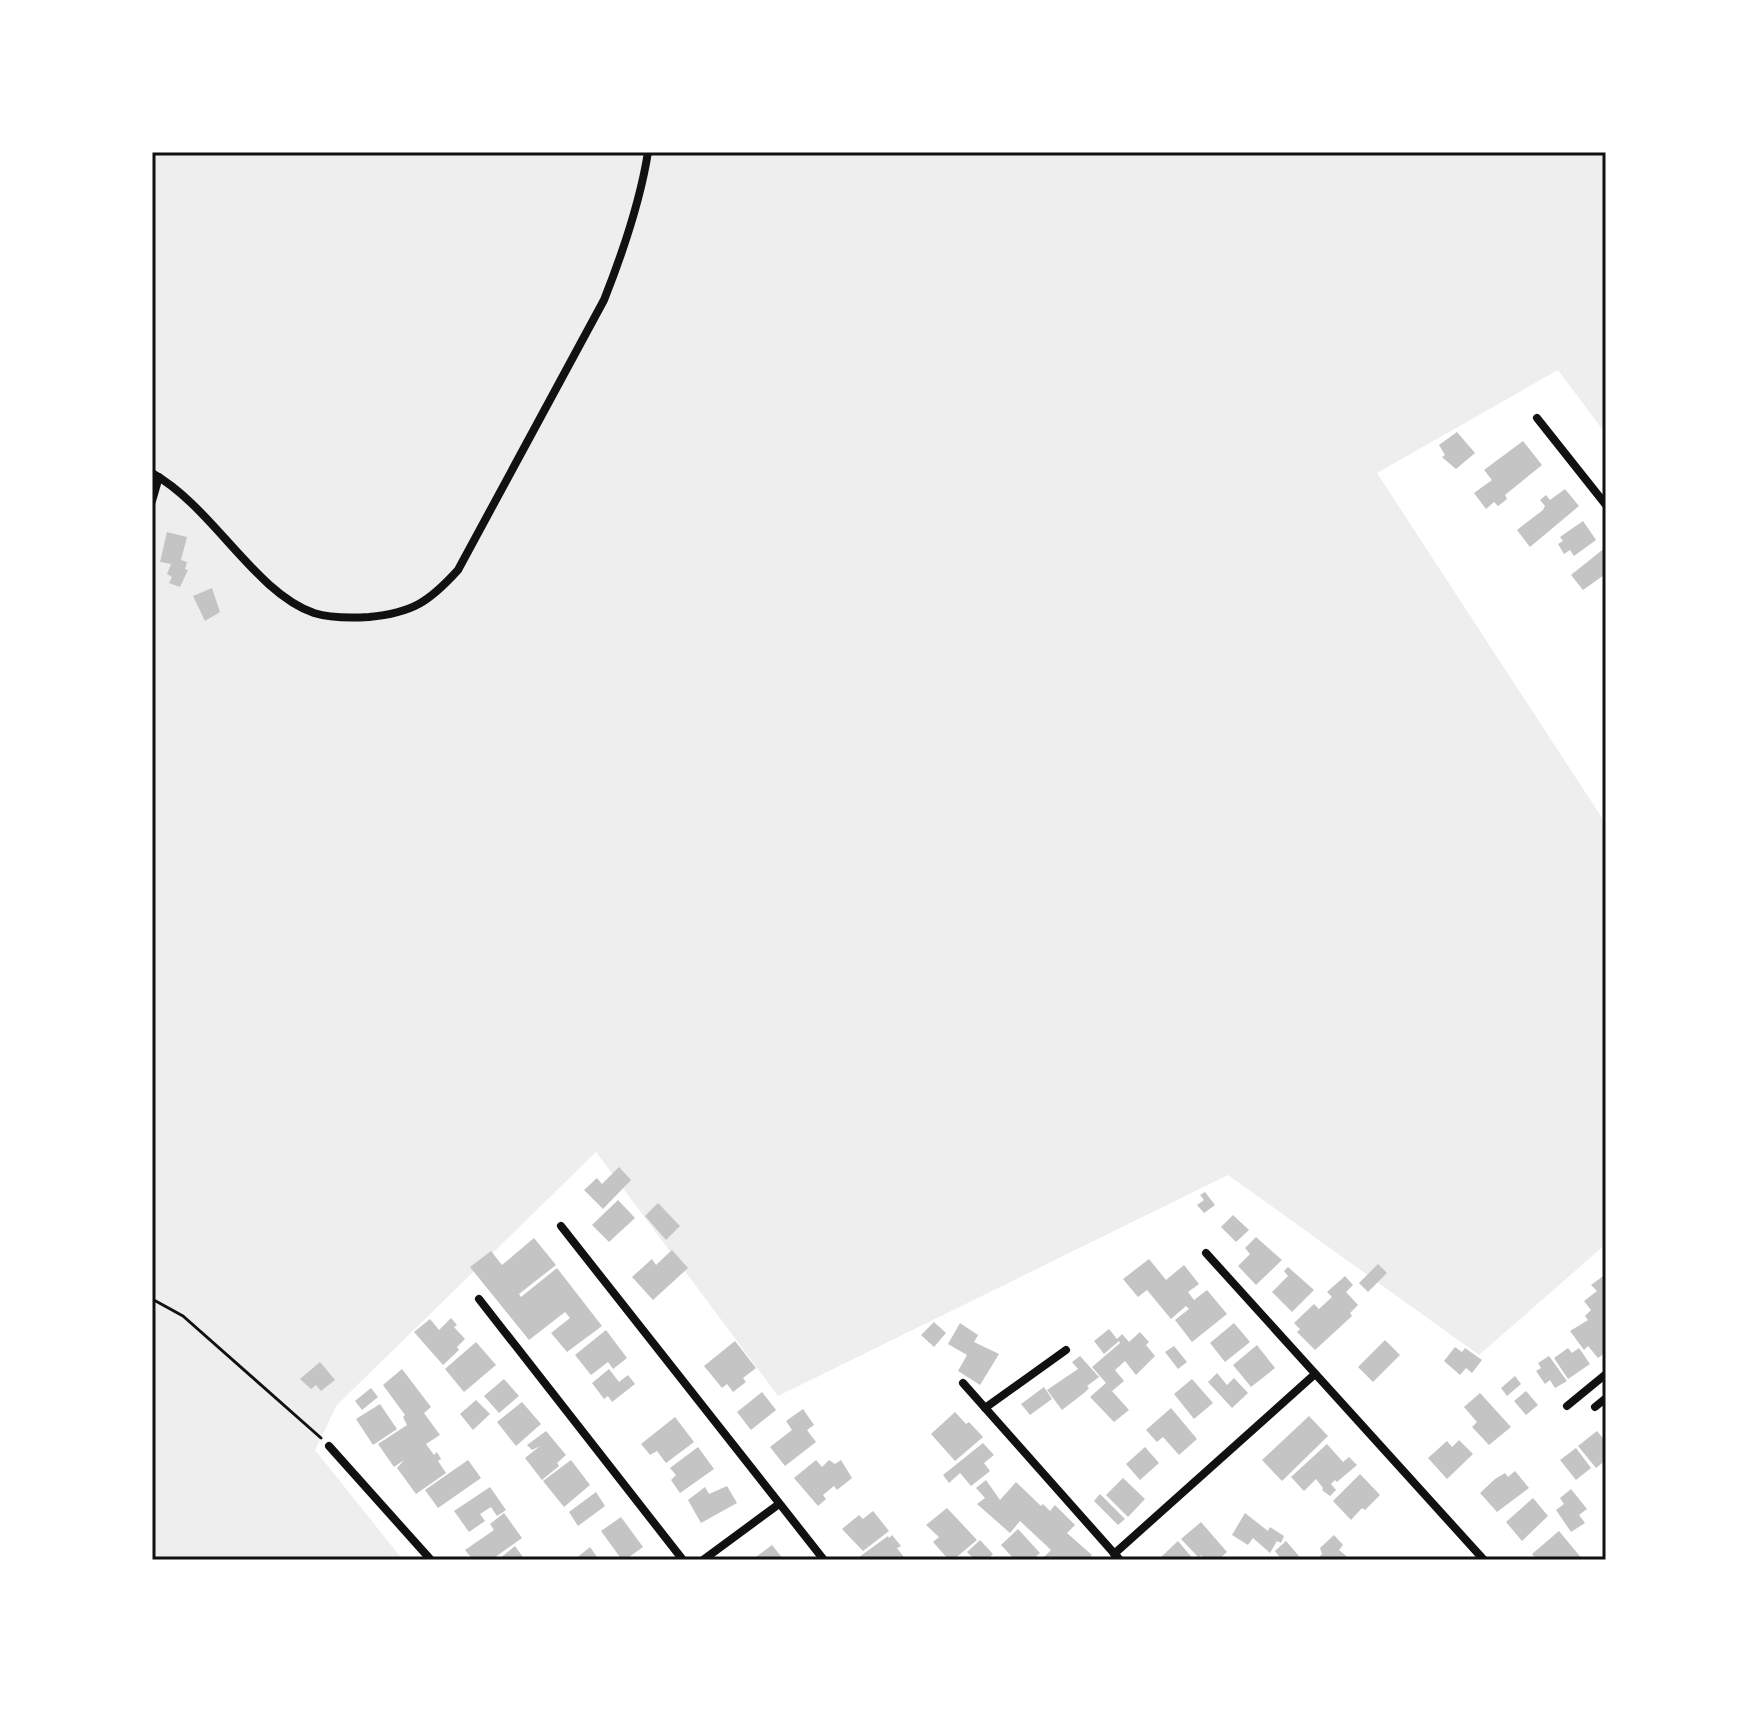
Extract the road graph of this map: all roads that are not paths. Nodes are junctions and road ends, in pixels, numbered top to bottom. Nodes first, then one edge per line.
1 (648, 152) edge
2 (1537, 418) dead end
3 (155, 475) edge
4 (152, 501) edge
5 (1606, 505) edge
6 (561, 1226) dead end
7 (1206, 1253) dead end
8 (479, 1299) dead end
9 (1066, 1350) dead end
10 (1315, 1374) junction
11 (1606, 1374) edge
12 (963, 1383) dead end
13 (1606, 1398) edge
14 (1567, 1406) dead end
15 (1595, 1407) dead end
16 (985, 1408) junction
17 (329, 1446) road end
18 (779, 1504) junction
19 (1117, 1557) edge
20 (431, 1560) edge
21 (683, 1560) edge
22 (703, 1560) edge
23 (824, 1560) edge
24 (1484, 1560) edge

1 - 3 street
2 - 5 street
3 - 4 street
6 - 18 street
7 - 10 street
8 - 21 street
9 - 16 street
10 - 19 street
10 - 24 street
11 - 14 street
12 - 16 street
13 - 15 street
16 - 19 street
17 - 20 street
18 - 22 street
18 - 23 street

